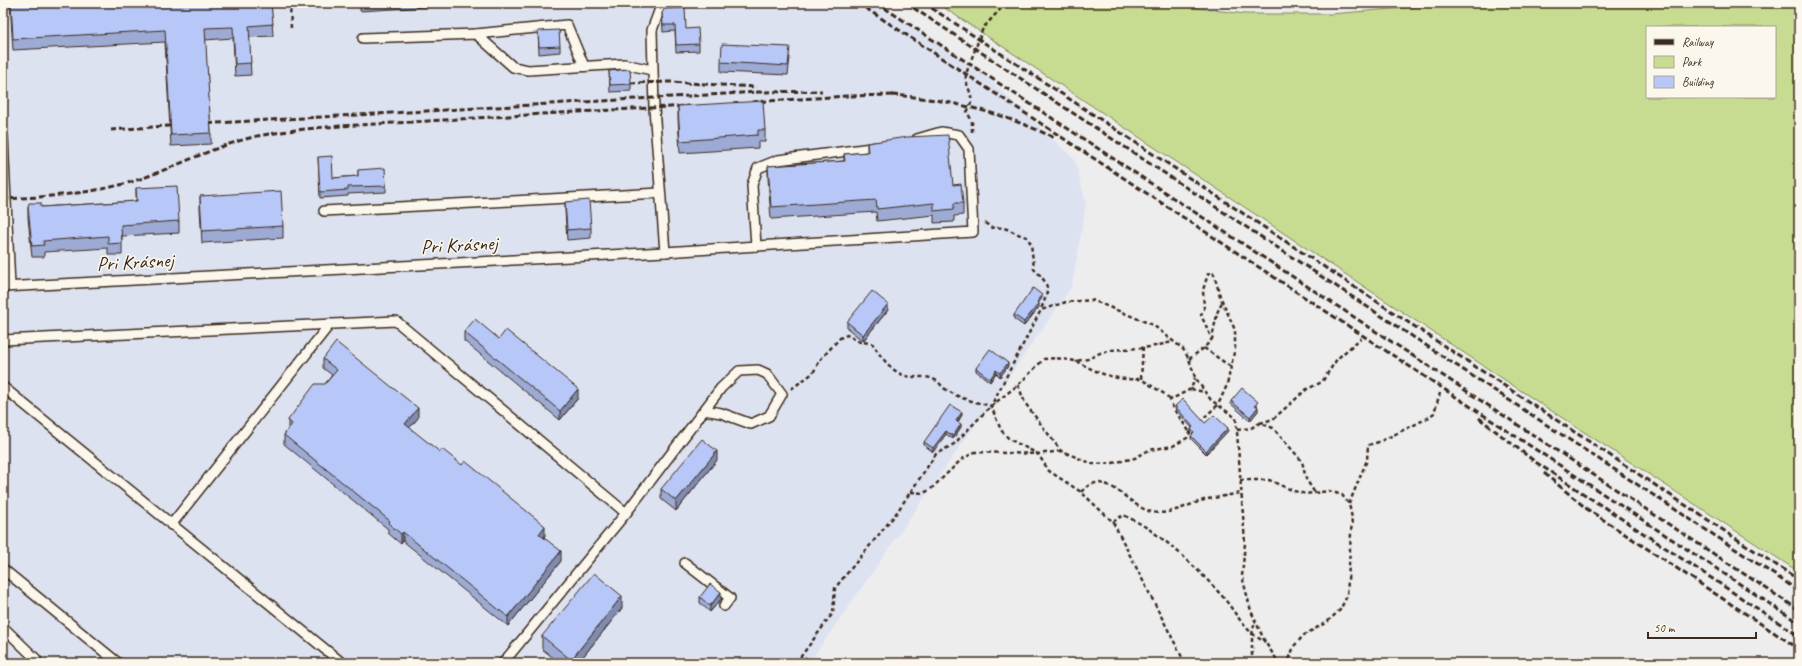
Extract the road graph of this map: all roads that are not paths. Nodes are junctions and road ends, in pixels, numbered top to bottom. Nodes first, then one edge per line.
1 (662, 3) edge
2 (476, 34) junction
3 (363, 38) dead end
4 (584, 66) junction
5 (652, 70) junction
6 (3, 137) edge
7 (907, 143) edge
8 (892, 146) edge
9 (660, 192) junction
10 (324, 211) dead end
11 (756, 246) junction
12 (665, 252) junction
13 (6, 287) edge
14 (330, 324) junction
15 (3, 340) edge
16 (3, 387) edge
17 (704, 410) junction
18 (626, 513) junction
19 (171, 525) junction
20 (686, 562) dead end
21 (3, 569) edge
22 (724, 606) dead end
23 (3, 627) edge
24 (37, 663) edge
25 (118, 663) edge
26 (342, 663) edge
27 (503, 663) edge

1 - 5 lane
2 - 3 lane
2 - 4 lane
2 - 4 lane
4 - 5 lane
5 - 9 lane
6 - 13 lane
7 - 11 lane, Pri Krásnej
8 - 11 lane
9 - 10 lane
9 - 12 lane
11 - 12 lane, Pri Krásnej
12 - 13 lane, Pri Krásnej
14 - 15 lane
14 - 18 lane
14 - 19 lane
16 - 19 lane
17 - 17 lane
17 - 18 lane
18 - 27 lane
19 - 26 lane
20 - 22 lane
21 - 25 lane
23 - 24 lane

